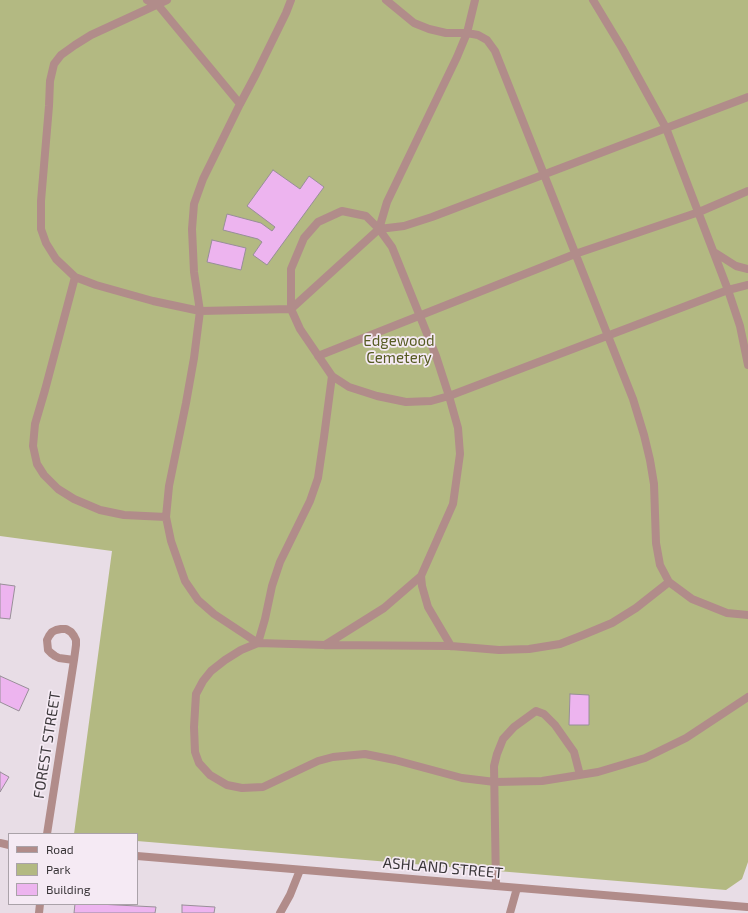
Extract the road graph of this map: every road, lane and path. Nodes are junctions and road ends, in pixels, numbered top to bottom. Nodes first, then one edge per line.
1 (147, 0) edge
2 (167, 0) edge
3 (291, 0) edge
4 (386, 0) edge
5 (476, 0) edge
6 (593, 0) edge
7 (158, 5) junction
8 (467, 33) junction
9 (748, 97) edge
10 (240, 104) junction
11 (666, 128) junction
12 (544, 174) junction
13 (748, 191) edge
14 (699, 212) junction
15 (379, 229) junction
16 (714, 252) junction
17 (575, 254) junction
18 (748, 269) edge
19 (75, 277) junction
20 (748, 285) edge
21 (728, 290) junction
22 (291, 309) junction
23 (200, 311) junction
24 (420, 316) junction
25 (608, 336) junction
26 (318, 356) junction
27 (748, 364) edge
28 (332, 376) junction
29 (449, 396) junction
30 (166, 517) junction
31 (421, 576) junction
32 (669, 582) junction
33 (748, 615) edge
34 (258, 643) junction
35 (325, 645) junction
36 (451, 646) junction
37 (74, 660) dead end
38 (748, 697) edge
39 (580, 775) junction
40 (495, 782) junction
41 (48, 833) edge
42 (138, 856) edge
43 (300, 870) junction
44 (496, 886) junction
45 (517, 888) junction
46 (746, 908) edge
47 (280, 913) edge
48 (510, 913) edge

1 - 7 street
2 - 7 street
3 - 10 street
4 - 8 street
5 - 8 street
6 - 11 street
7 - 10 street
7 - 19 street
8 - 12 street
8 - 15 street
9 - 11 street
10 - 23 street
11 - 12 street
11 - 14 street
12 - 15 street
12 - 17 street
13 - 14 street
14 - 16 street
14 - 17 street
15 - 22 street
15 - 22 street
15 - 24 street
16 - 18 street
16 - 21 street
17 - 24 street
17 - 25 street
19 - 23 street
19 - 30 street
20 - 21 street
21 - 25 street
21 - 27 street
22 - 23 street
22 - 26 street
23 - 30 street
24 - 26 street
24 - 29 street
25 - 29 street
25 - 32 street
26 - 28 street
28 - 29 street
28 - 34 street
29 - 31 street
30 - 34 street
31 - 35 street
31 - 36 street
32 - 33 street
32 - 36 street
34 - 35 street
34 - 40 street
35 - 36 street
37 - 41 street, FOREST STREET
38 - 39 street
39 - 40 street
39 - 40 street
40 - 44 street
42 - 43 street, ASHLAND STREET
43 - 44 street, ASHLAND STREET
43 - 47 street
44 - 45 street, ASHLAND STREET
45 - 46 street, ASHLAND STREET
45 - 48 street

